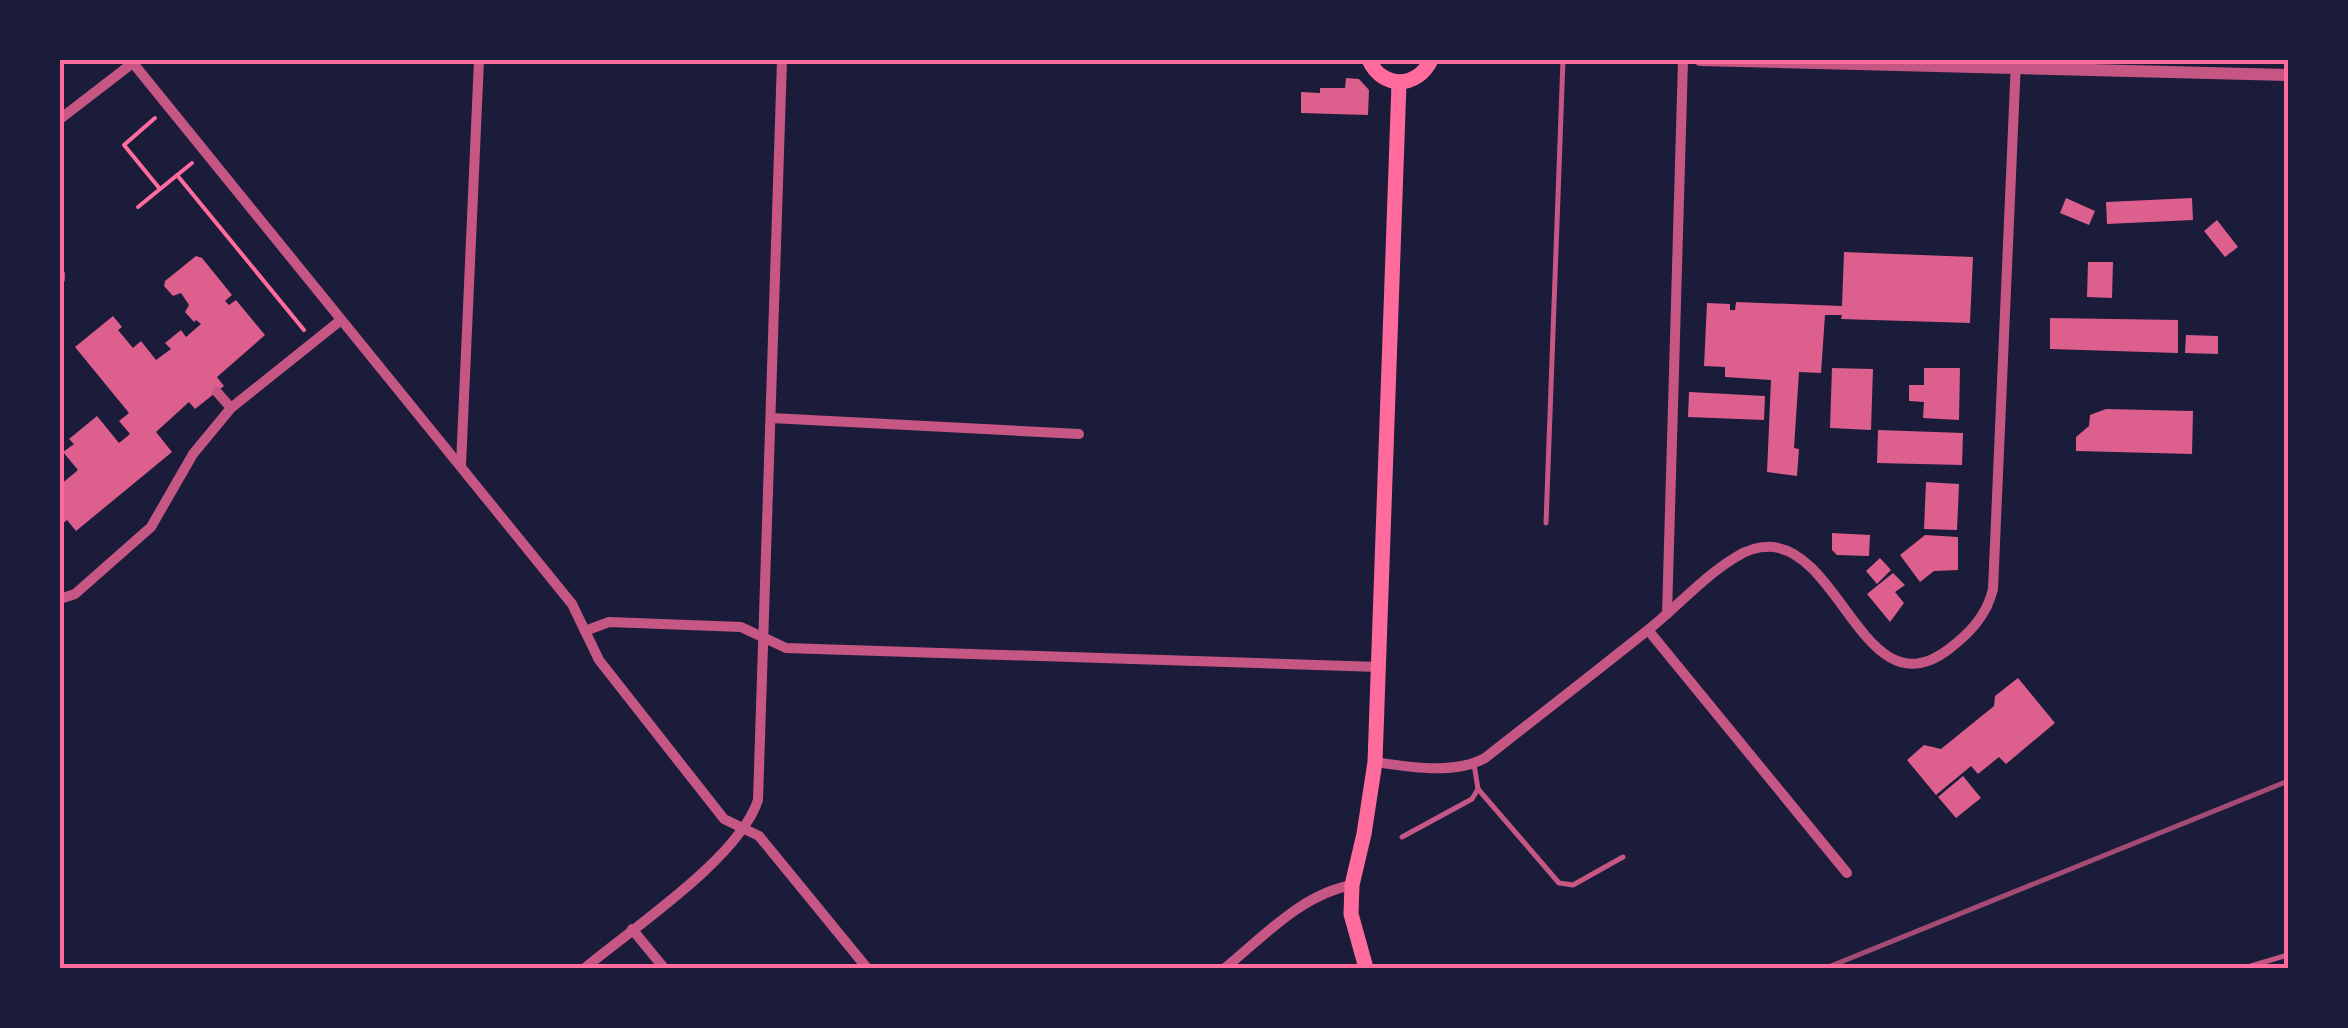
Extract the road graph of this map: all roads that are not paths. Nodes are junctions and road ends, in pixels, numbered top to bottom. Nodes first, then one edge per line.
1 (479, 60) edge
2 (782, 60) edge
3 (1369, 60) edge
4 (1431, 60) edge
5 (1564, 60) edge
6 (1683, 60) edge
7 (1700, 60) edge
8 (135, 62) edge
9 (2016, 64) edge
10 (2288, 75) edge
11 (1399, 83) junction
12 (60, 119) edge
13 (341, 320) junction
14 (217, 392) dead end
15 (231, 408) junction
16 (771, 418) junction
17 (1080, 434) dead end
18 (461, 465) junction
19 (1546, 523) dead end
20 (60, 600) edge
21 (1667, 614) junction
22 (1648, 630) junction
23 (585, 632) junction
24 (762, 638) junction
25 (1379, 667) junction
26 (1374, 762) junction
27 (1474, 764) junction
28 (1478, 789) junction
29 (746, 828) junction
30 (1402, 837) dead end
31 (1624, 857) dead end
32 (1847, 874) dead end
33 (1352, 885) junction
34 (632, 929) junction
35 (2288, 955) edge
36 (584, 968) edge
37 (664, 968) edge
38 (867, 968) edge
39 (1225, 968) edge
40 (1366, 968) edge
41 (2244, 968) edge

1 - 18 street
2 - 16 street
3 - 11 main road
4 - 11 main road
5 - 19 lane
6 - 21 street
7 - 9 street
8 - 12 street
8 - 13 street
9 - 10 street
9 - 21 street
11 - 25 main road
13 - 15 street
13 - 18 street
14 - 15 street
15 - 20 street
16 - 17 street
16 - 24 street
18 - 23 street
21 - 22 street
22 - 27 street
22 - 32 street
23 - 24 street
23 - 29 street
24 - 25 street
24 - 29 street
25 - 26 main road
26 - 27 street
26 - 33 main road
27 - 28 lane
28 - 30 lane
28 - 31 lane
29 - 34 street
29 - 38 street
33 - 39 street
33 - 40 main road
34 - 36 street
34 - 37 street
35 - 41 lane

